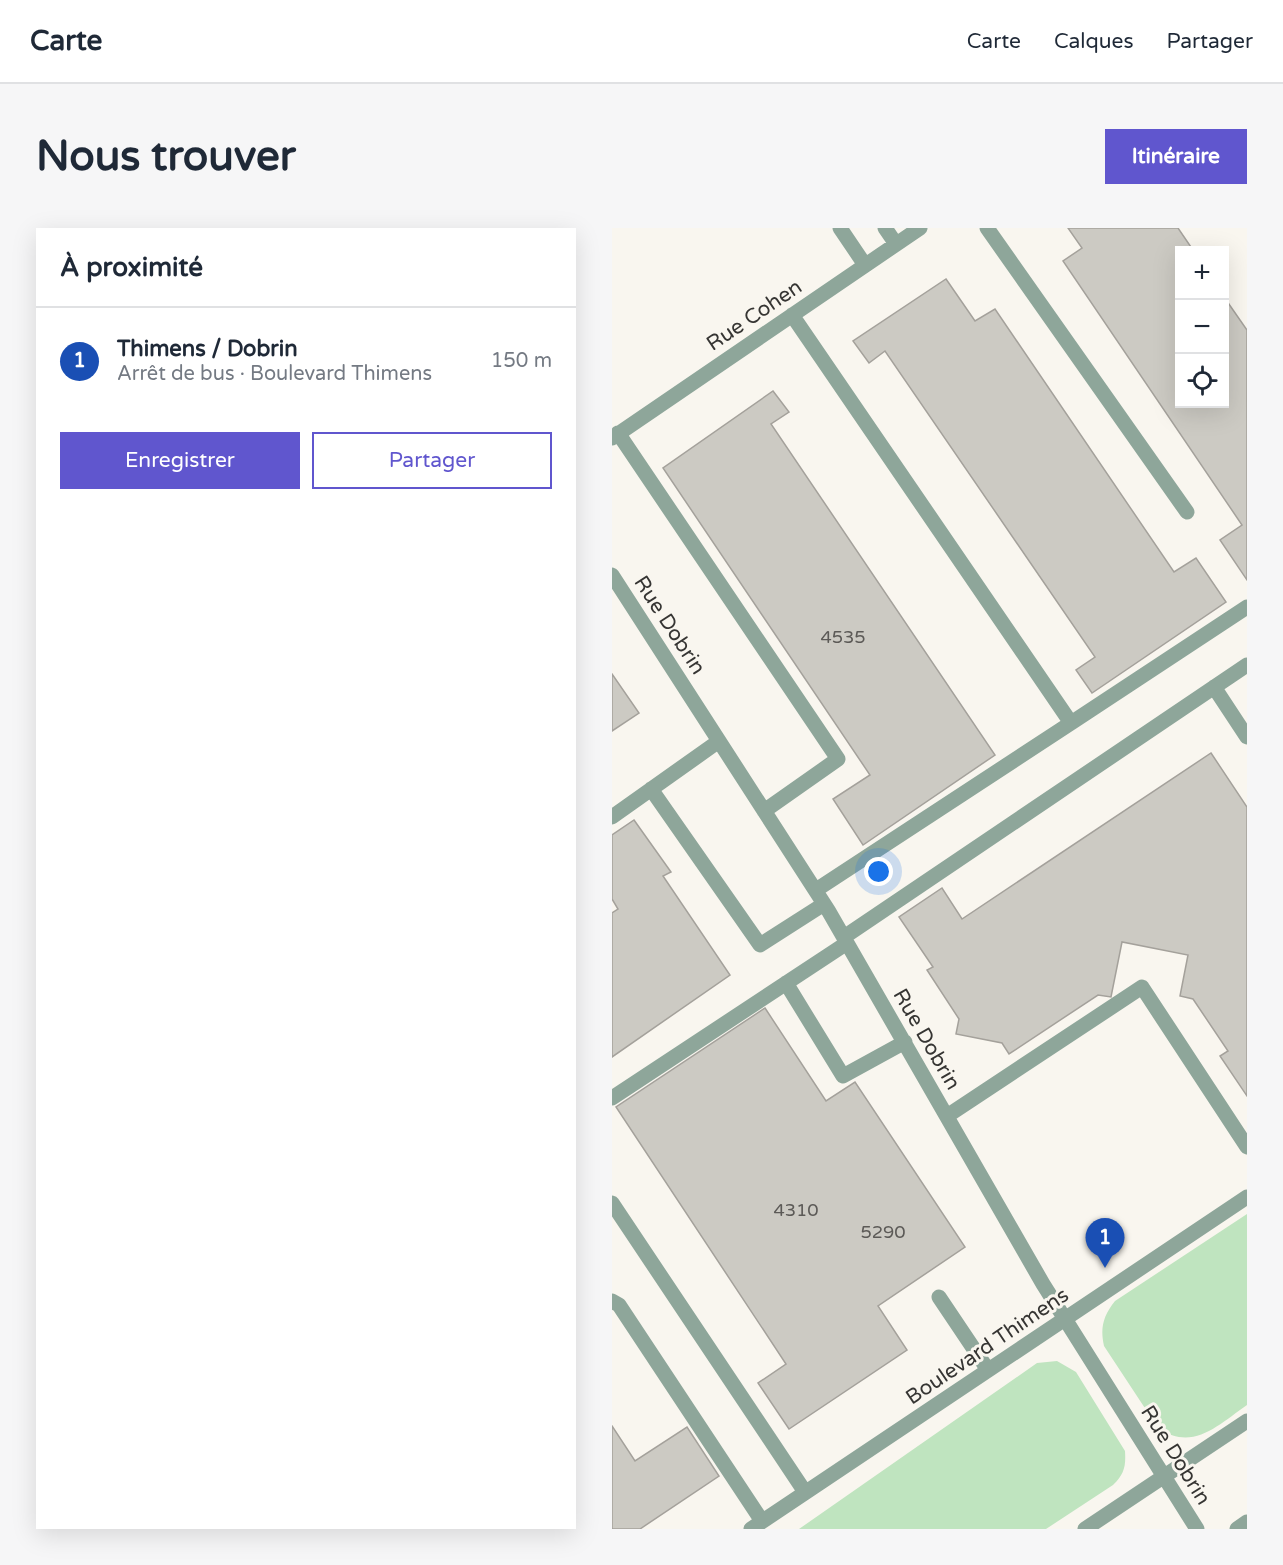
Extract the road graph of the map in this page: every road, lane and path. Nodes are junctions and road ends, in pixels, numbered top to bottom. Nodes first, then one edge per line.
1 (840, 228) edge
2 (885, 228) edge
3 (920, 228) edge
4 (987, 228) edge
5 (896, 244) junction
6 (865, 265) junction
7 (792, 315) junction
8 (615, 436) edge
9 (1187, 512) dead end
10 (612, 575) edge
11 (1247, 607) edge
12 (1247, 665) edge
13 (1214, 687) junction
14 (1071, 723) junction
15 (1247, 737) edge
16 (719, 741) junction
17 (651, 789) junction
18 (764, 811) junction
19 (612, 817) edge
20 (816, 890) junction
21 (824, 904) junction
22 (846, 940) junction
23 (786, 983) junction
24 (905, 1042) junction
25 (612, 1098) edge
26 (947, 1116) junction
27 (1247, 1147) edge
28 (1247, 1197) edge
29 (612, 1203) edge
30 (939, 1297) dead end
31 (612, 1301) edge
32 (1065, 1320) junction
33 (988, 1370) junction
34 (1247, 1421) edge
35 (1165, 1476) junction
36 (805, 1492) junction
37 (1247, 1522) edge
38 (757, 1525) edge
39 (1085, 1529) edge
40 (1197, 1529) edge
41 (1237, 1529) edge

1 - 6 street
2 - 5 street
3 - 5 street, Rue Cohen
4 - 9 street
5 - 6 street, Rue Cohen
6 - 7 street, Rue Cohen
7 - 8 street, Rue Cohen
7 - 14 street
8 - 18 street
10 - 16 street, Rue Dobrin
11 - 14 street
12 - 13 street
13 - 15 street
13 - 22 street
14 - 20 street
16 - 17 street
16 - 18 street, Rue Dobrin
17 - 19 street
17 - 21 street
18 - 20 street, Rue Dobrin
20 - 21 street, Rue Dobrin
21 - 22 street, Rue Dobrin
22 - 23 street
22 - 24 street, Rue Dobrin
23 - 24 street
23 - 25 street
24 - 26 street, Rue Dobrin
26 - 27 street
26 - 32 street, Rue Dobrin
28 - 32 street, Boulevard Thimens
29 - 36 street
30 - 33 street
31 - 38 street
32 - 33 street, Boulevard Thimens
32 - 35 street, Rue Dobrin
33 - 36 street, Boulevard Thimens
34 - 35 street
35 - 39 street
35 - 40 street, Rue Dobrin
36 - 38 street, Boulevard Thimens
37 - 41 street

